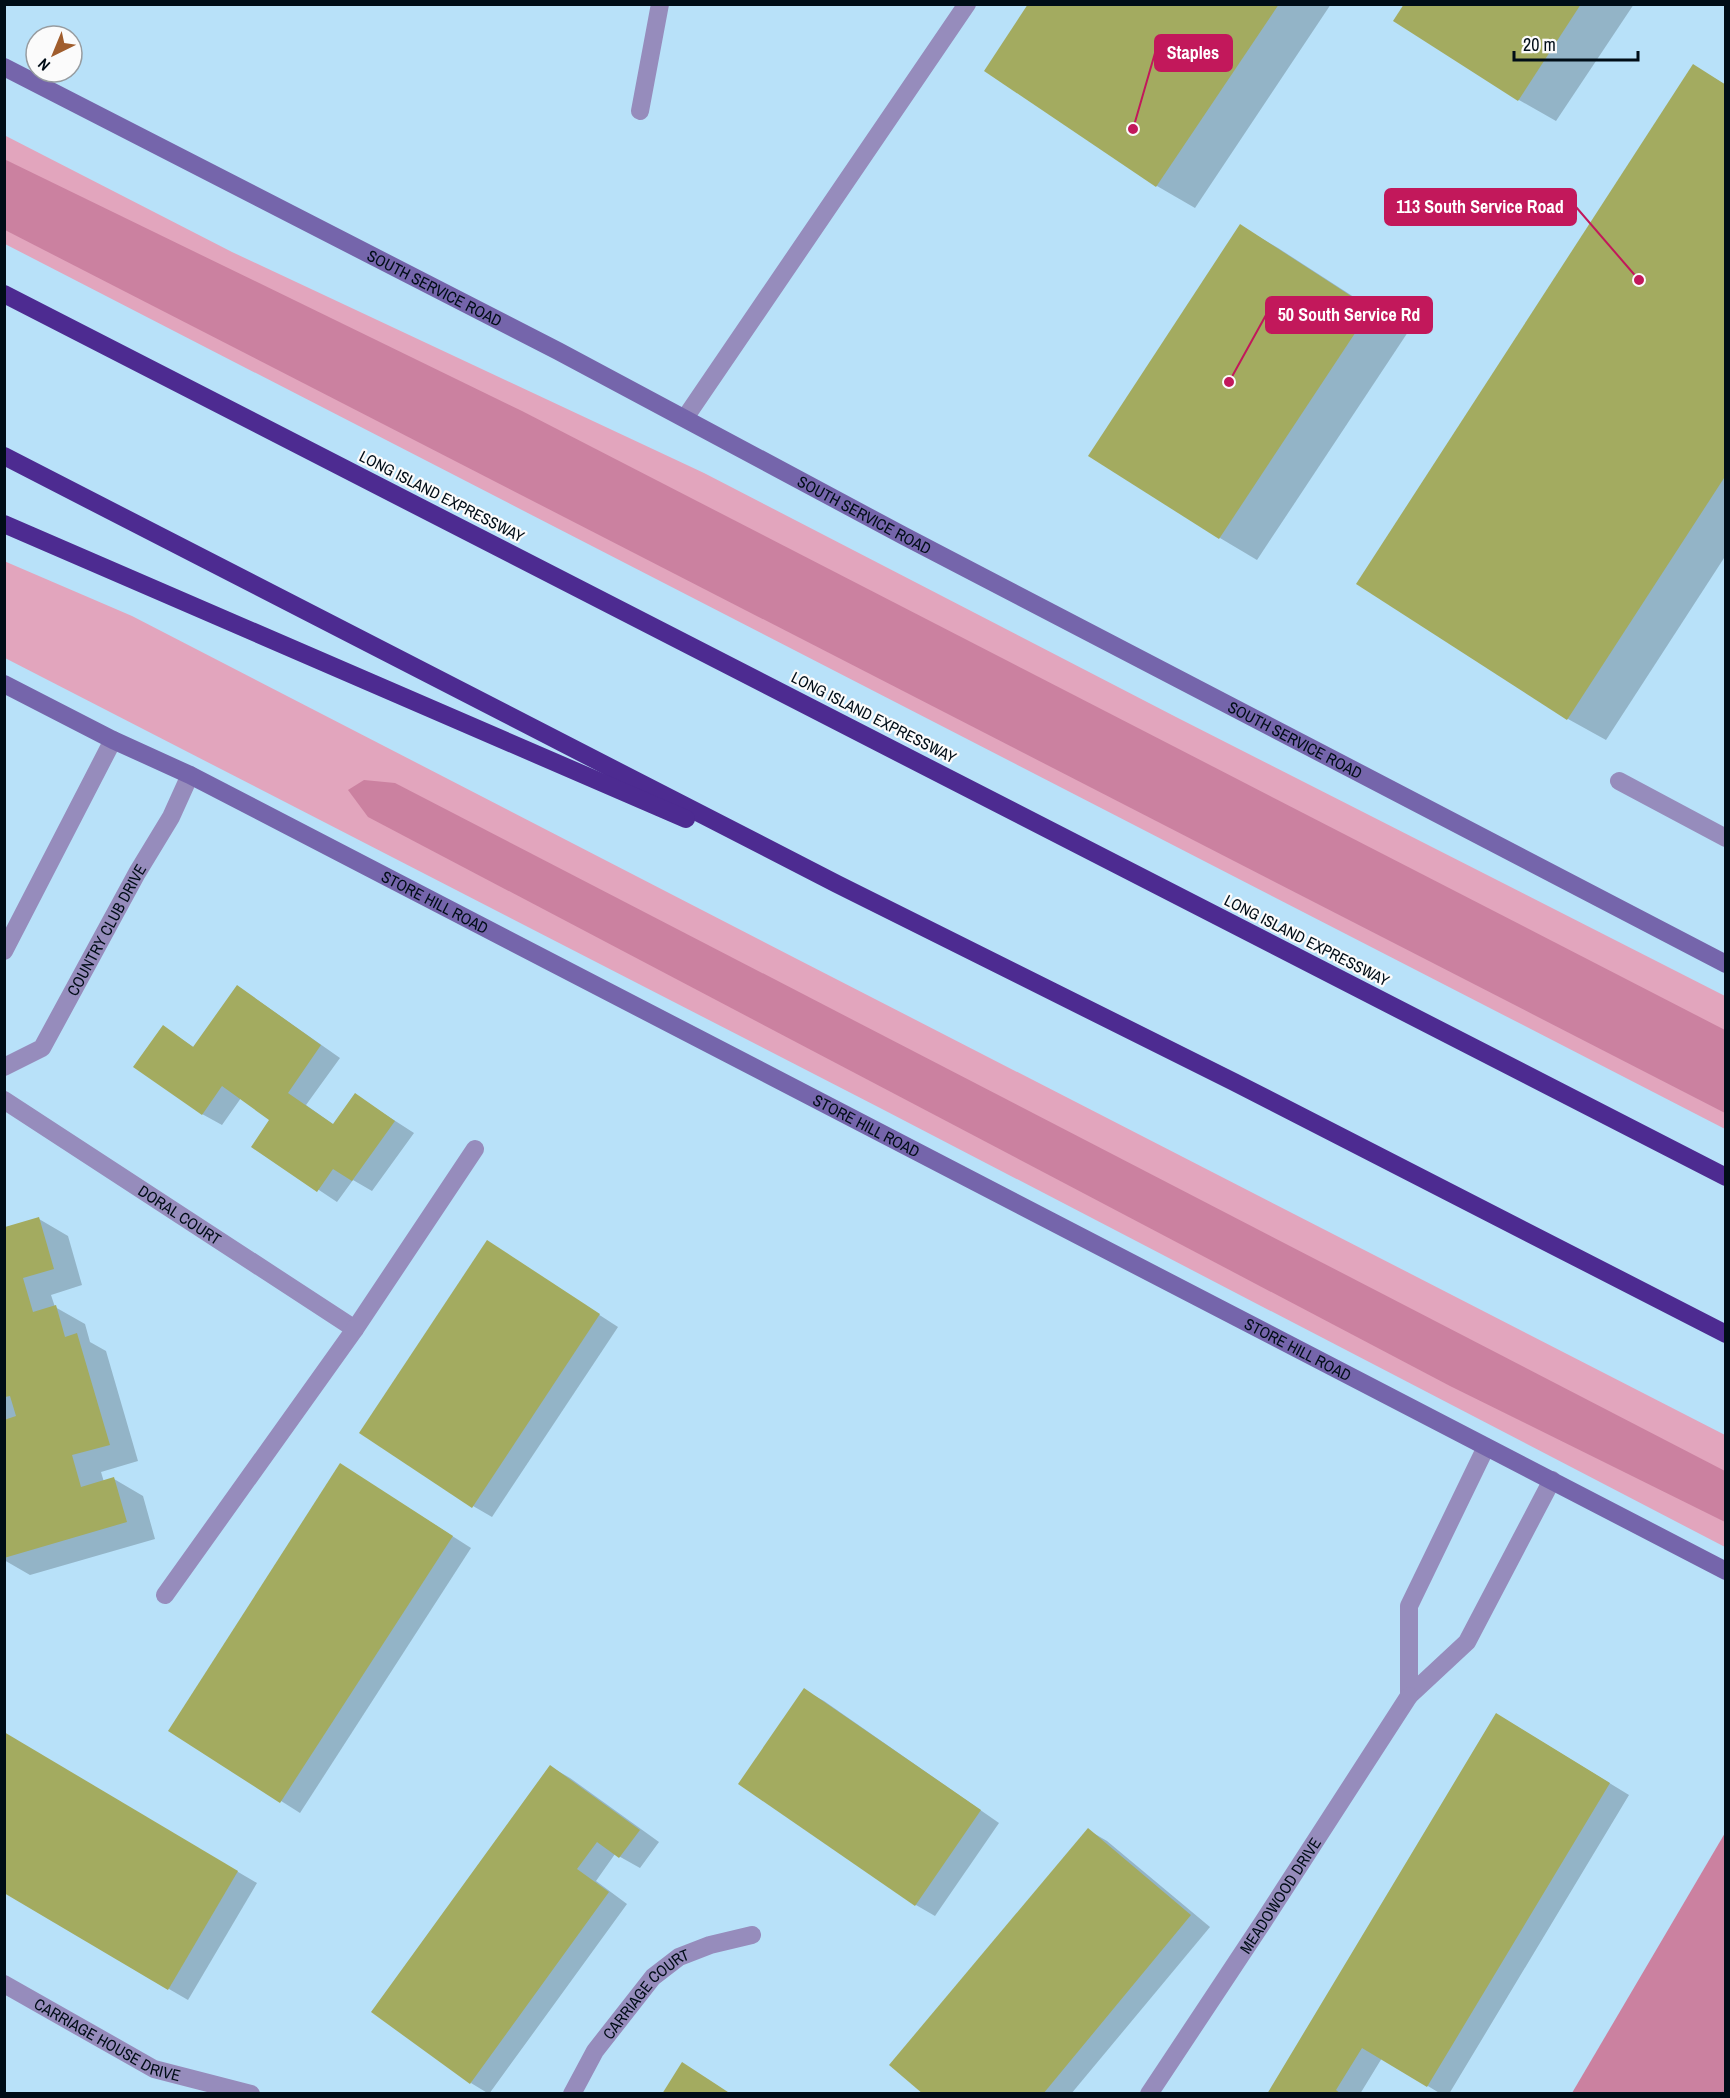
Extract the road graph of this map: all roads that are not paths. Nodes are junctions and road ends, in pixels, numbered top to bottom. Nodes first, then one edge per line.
1 (660, 4) edge
2 (967, 4) edge
3 (4, 68) edge
4 (640, 111) dead end
5 (4, 294) edge
6 (686, 418) junction
7 (4, 456) edge
8 (4, 524) edge
9 (4, 684) edge
10 (113, 740) junction
11 (189, 775) junction
12 (1619, 781) dead end
13 (1725, 838) edge
14 (837, 884) junction
15 (4, 951) edge
16 (1725, 964) edge
17 (4, 1066) edge
18 (4, 1100) edge
19 (475, 1149) dead end
20 (1725, 1177) edge
21 (355, 1329) junction
22 (1725, 1334) edge
23 (1486, 1446) junction
24 (1552, 1480) junction
25 (1725, 1571) edge
26 (165, 1595) dead end
27 (1409, 1696) junction
28 (752, 1935) dead end
29 (4, 1984) edge
30 (251, 2094) edge
31 (572, 2094) edge
32 (1149, 2094) edge

1 - 4 street
2 - 6 street
3 - 6 main road, SOUTH SERVICE ROAD
5 - 20 highway, LONG ISLAND EXPRESSWAY
6 - 16 main road, SOUTH SERVICE ROAD
7 - 14 highway
8 - 14 highway
9 - 10 main road, STORE HILL ROAD
10 - 11 main road, STORE HILL ROAD
10 - 15 street
11 - 17 street, COUNTRY CLUB DRIVE
11 - 23 main road, STORE HILL ROAD
12 - 13 street
14 - 22 highway
18 - 21 street, DORAL COURT
19 - 21 street
21 - 26 street
23 - 24 main road, STORE HILL ROAD
23 - 27 street
24 - 25 main road, STORE HILL ROAD
24 - 27 street, MEADOWOOD DRIVE
27 - 32 street, MEADOWOOD DRIVE
28 - 31 street, CARRIAGE COURT
29 - 30 street, CARRIAGE HOUSE DRIVE

